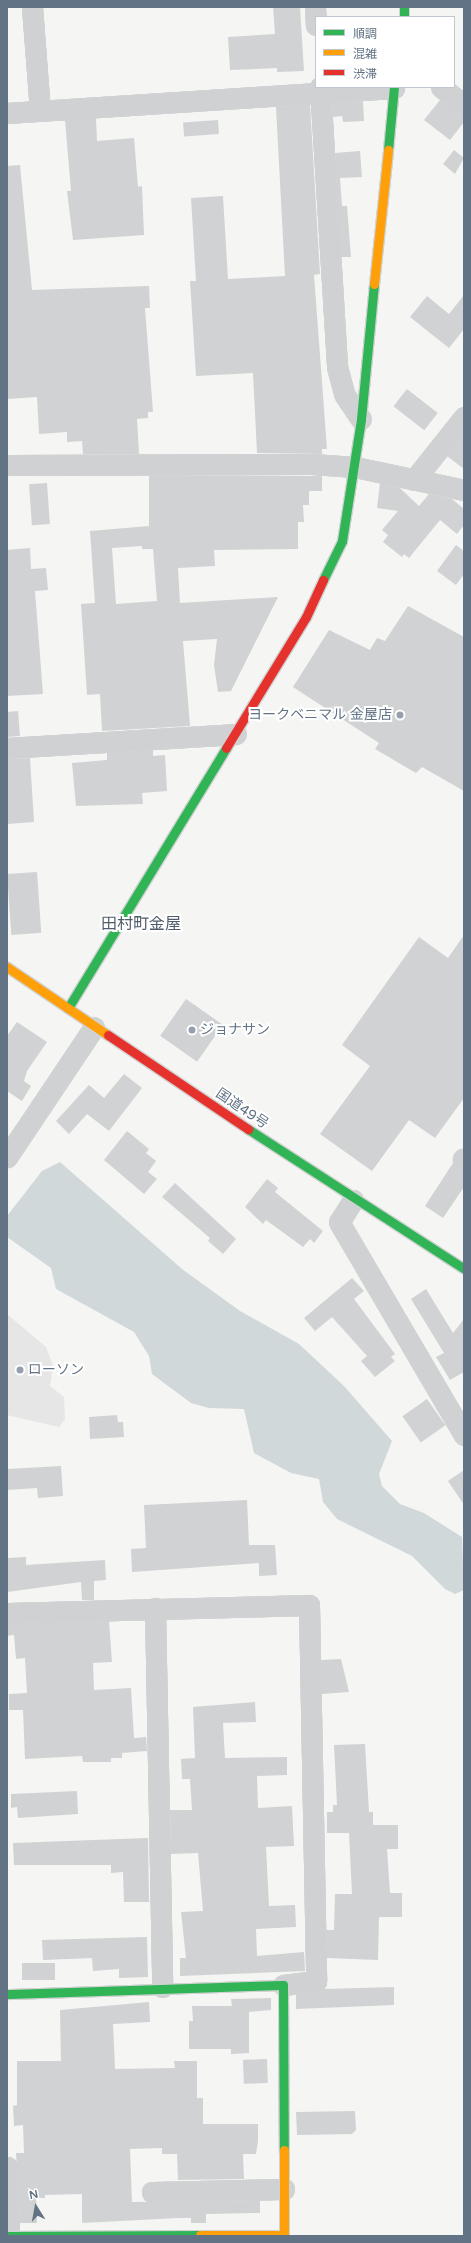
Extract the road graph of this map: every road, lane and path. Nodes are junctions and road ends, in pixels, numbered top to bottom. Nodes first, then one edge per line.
1 (32, 7) edge
2 (394, 88) edge
3 (442, 88) edge
4 (321, 89) edge
5 (464, 105) edge
6 (40, 111) junction
7 (7, 113) edge
8 (464, 417) edge
9 (361, 419) junction
10 (7, 466) edge
11 (356, 467) junction
12 (414, 480) junction
13 (464, 490) edge
14 (236, 734) junction
15 (7, 748) edge
16 (7, 967) edge
17 (68, 1008) junction
18 (94, 1027) junction
19 (7, 1157) edge
20 (354, 1200) junction
21 (464, 1269) edge
22 (461, 1421) edge
23 (155, 1608) junction
24 (7, 1613) edge
25 (283, 1985) junction
26 (162, 1987) junction
27 (7, 1994) edge
28 (7, 2167) edge
29 (284, 2190) junction
30 (152, 2192) dead end
31 (8, 2236) edge
32 (61, 2236) edge
33 (166, 2236) edge
34 (288, 2236) edge

1 - 6 street
2 - 4 street
2 - 9 main road
3 - 5 street
4 - 6 street
4 - 9 street
6 - 7 street
8 - 12 street
9 - 11 main road
10 - 11 street
11 - 12 street
11 - 14 main road
12 - 13 street
14 - 15 street
14 - 17 main road
16 - 17 main road, 国道49号
17 - 18 main road, 国道49号
18 - 19 street
18 - 20 main road, 国道49号
20 - 21 main road, 国道49号
20 - 22 street
23 - 24 street
23 - 25 street
23 - 26 street
25 - 26 main road
25 - 29 main road
26 - 27 main road
28 - 31 street
29 - 30 street
29 - 34 main road
31 - 32 main road
32 - 33 main road
33 - 34 main road

